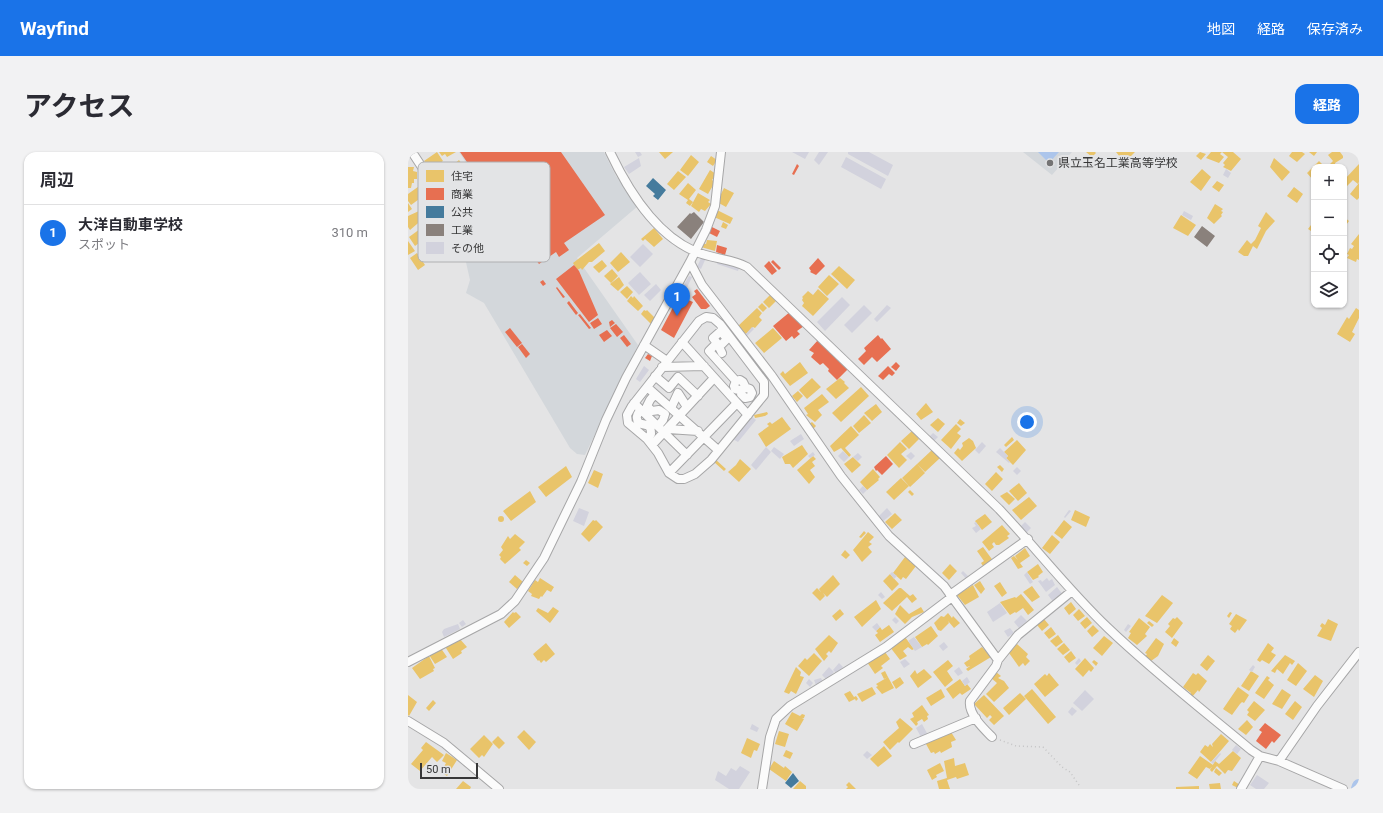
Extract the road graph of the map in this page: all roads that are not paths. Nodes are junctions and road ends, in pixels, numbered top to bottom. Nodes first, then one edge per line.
1 (412, 152) edge
2 (610, 152) edge
3 (721, 152) edge
4 (419, 162) edge
5 (695, 252) junction
6 (690, 262) junction
7 (726, 334) junction
8 (682, 342) junction
9 (644, 345) junction
10 (722, 353) dead end
11 (664, 364) junction
12 (704, 366) junction
13 (655, 376) junction
14 (714, 378) junction
15 (647, 387) junction
16 (743, 389) dead end
17 (655, 394) junction
18 (698, 396) junction
19 (634, 403) junction
20 (737, 403) junction
21 (688, 407) junction
22 (671, 408) junction
23 (640, 410) junction
24 (748, 415) junction
25 (680, 416) junction
26 (658, 426) junction
27 (666, 431) junction
28 (701, 434) junction
29 (649, 442) junction
30 (718, 450) junction
31 (687, 455) junction
32 (669, 474) junction
33 (1028, 539) junction
34 (1072, 591) junction
35 (951, 596) junction
36 (1359, 652) edge
37 (998, 660) junction
38 (408, 662) edge
39 (976, 718) junction
40 (408, 721) edge
41 (992, 737) road end
42 (914, 744) dead end
43 (1260, 756) junction
44 (1279, 761) junction
45 (499, 789) edge
46 (762, 789) edge
47 (1241, 789) edge
48 (1343, 789) edge

1 - 4 street
2 - 5 street
3 - 5 street
5 - 6 street
5 - 33 street
6 - 9 street
6 - 35 street
7 - 8 street
7 - 10 street
7 - 16 street
7 - 24 street
8 - 11 street
8 - 12 street
9 - 11 street
9 - 38 street
11 - 12 street
11 - 13 street
12 - 14 street
13 - 15 street
13 - 18 street
14 - 18 street
14 - 20 street
15 - 17 street
15 - 19 street
17 - 22 street
17 - 26 street
18 - 21 street
19 - 23 street
19 - 29 street
20 - 24 street
20 - 28 street
21 - 22 street
21 - 25 street
22 - 25 street
23 - 26 street
23 - 29 street
24 - 30 street
25 - 27 street
25 - 28 street
26 - 27 street
27 - 28 street
27 - 29 street
27 - 31 street
28 - 30 street
28 - 31 street
29 - 32 street
30 - 32 street
31 - 32 street
33 - 34 street
33 - 35 street
34 - 37 street
34 - 43 street
35 - 37 street
35 - 46 street
36 - 44 street
37 - 39 street
39 - 41 street
39 - 42 street
40 - 45 street
43 - 44 street
43 - 47 street
44 - 48 street

